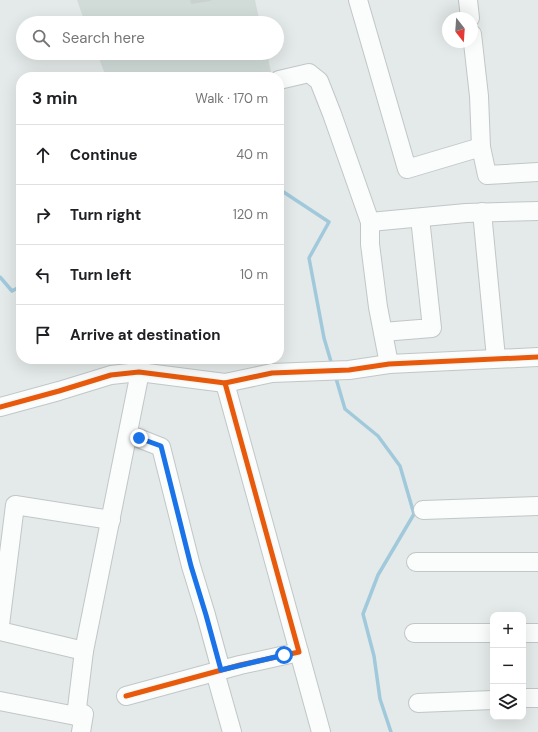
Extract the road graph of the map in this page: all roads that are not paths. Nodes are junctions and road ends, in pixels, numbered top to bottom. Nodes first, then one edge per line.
1 (358, 0) edge
2 (468, 0) edge
3 (469, 12) edge
4 (474, 48) edge
5 (284, 79) edge
6 (482, 147) junction
7 (538, 172) edge
8 (538, 210) edge
9 (482, 212) junction
10 (420, 218) junction
11 (370, 222) junction
12 (383, 332) junction
13 (538, 357) edge
14 (496, 358) junction
15 (389, 364) junction
16 (140, 366) edge
17 (225, 383) junction
18 (0, 406) edge
19 (128, 434) junction
20 (538, 506) edge
21 (423, 510) dead end
22 (111, 520) junction
23 (416, 562) dead end
24 (538, 562) edge
25 (0, 625) edge
26 (0, 631) edge
27 (414, 633) dead end
28 (490, 633) edge
29 (526, 633) edge
30 (538, 633) edge
31 (84, 651) junction
32 (299, 652) junction
33 (218, 671) junction
34 (126, 696) dead end
35 (526, 698) edge
36 (538, 698) edge
37 (490, 700) edge
38 (0, 701) edge
39 (418, 703) dead end
40 (79, 724) edge
41 (232, 732) edge
42 (321, 732) edge

1 - 6 street
2 - 3 street
4 - 6 street
5 - 11 street
6 - 7 street
8 - 9 street
9 - 10 street
9 - 14 street
10 - 11 street
10 - 12 street
11 - 12 street
12 - 15 street
13 - 14 street
14 - 15 street
15 - 17 street
16 - 17 street
16 - 18 street
16 - 19 street
17 - 32 street
19 - 22 street
19 - 33 street
20 - 21 street
22 - 25 street
22 - 31 street
23 - 24 street
26 - 31 street
27 - 28 street
29 - 30 street
31 - 40 street
32 - 33 street
32 - 42 street
33 - 34 street
33 - 41 street
35 - 36 street
37 - 39 street
38 - 40 street

